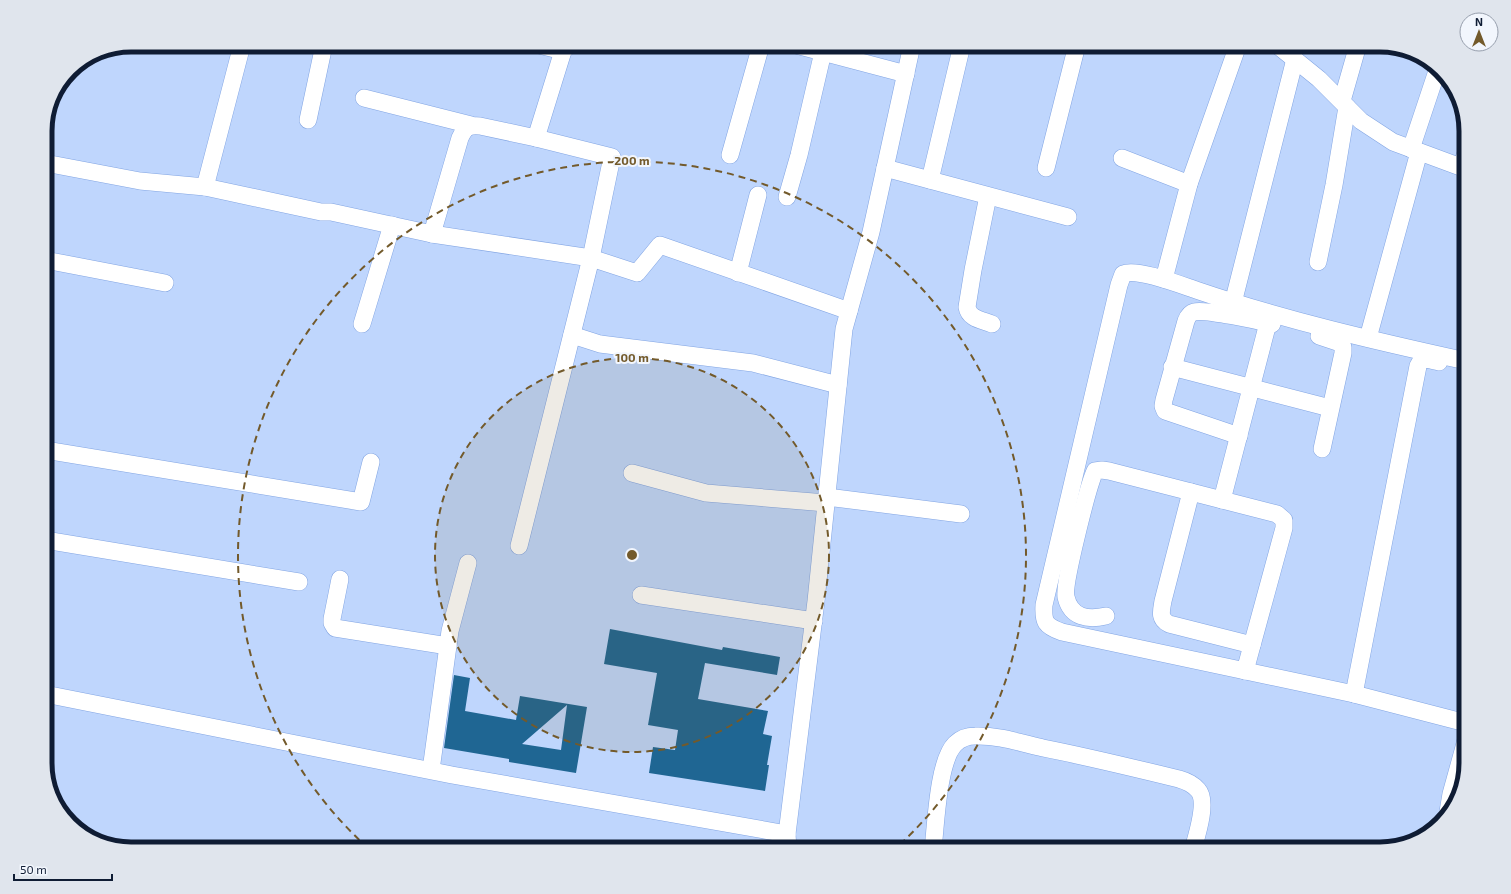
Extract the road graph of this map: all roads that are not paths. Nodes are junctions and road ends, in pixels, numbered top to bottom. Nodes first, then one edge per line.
1 (240, 52) edge
2 (323, 52) edge
3 (565, 52) edge
4 (759, 52) edge
5 (823, 52) joint
6 (911, 52) edge
7 (960, 52) edge
8 (1075, 52) edge
9 (1236, 52) edge
10 (1286, 52) edge
11 (1356, 52) edge
12 (1295, 59) junction
13 (906, 74) junction
14 (1436, 75) edge
15 (364, 98) dead end
16 (1345, 104) junction
17 (308, 120) dead end
18 (471, 125) junction
19 (536, 138) junction
20 (1415, 150) junction
21 (730, 154) dead end
22 (1122, 158) dead end
23 (1459, 162) edge
24 (52, 164) edge
25 (885, 168) junction
26 (1046, 168) dead end
27 (930, 180) junction
28 (1189, 184) junction
29 (205, 187) junction
30 (758, 195) dead end
31 (988, 196) junction
32 (787, 197) dead end
33 (1068, 217) dead end
34 (392, 225) junction
35 (432, 234) junction
36 (591, 258) junction
37 (52, 261) edge
38 (1318, 262) dead end
39 (738, 273) junction
40 (1164, 279) junction
41 (165, 283) dead end
42 (1233, 303) junction
43 (849, 311) junction
44 (1268, 323) junction
45 (362, 324) dead end
46 (992, 324) dead end
47 (572, 335) junction
48 (1368, 338) junction
49 (1459, 359) edge
50 (1172, 366) junction
51 (1459, 367) edge
52 (838, 385) junction
53 (1251, 388) junction
54 (1330, 408) junction
55 (1239, 436) junction
56 (1322, 449) dead end
57 (52, 451) edge
58 (371, 462) dead end
59 (632, 473) dead end
60 (1191, 492) junction
61 (827, 500) junction
62 (1222, 500) junction
63 (961, 514) dead end
64 (52, 541) edge
65 (519, 546) dead end
66 (468, 563) dead end
67 (340, 579) dead end
68 (299, 582) dead end
69 (641, 595) dead end
70 (1106, 616) dead end
71 (814, 622) junction
72 (1252, 645) junction
73 (448, 646) junction
74 (1245, 671) junction
75 (1354, 694) junction
76 (52, 695) edge
77 (1459, 720) edge
78 (1459, 766) edge
79 (431, 770) junction
80 (1450, 798) edge
81 (787, 841) edge
82 (934, 842) edge
83 (1195, 842) edge

1 - 29 street
2 - 17 street
3 - 19 street
4 - 21 street
5 - 13 street
5 - 32 street
6 - 13 street
7 - 27 street
8 - 26 street
9 - 28 street
10 - 12 street
11 - 16 street
12 - 16 street
12 - 42 street
13 - 25 street
14 - 20 street
15 - 18 street
16 - 20 street
16 - 38 street
18 - 19 street
18 - 35 street
19 - 36 street
20 - 23 street
20 - 48 street
22 - 28 street
24 - 29 street
25 - 27 street
25 - 43 street
27 - 31 street
28 - 40 street
29 - 34 street
30 - 39 street
31 - 33 street
31 - 46 street
34 - 35 street
34 - 45 street
35 - 36 street
36 - 39 street
36 - 47 street
37 - 41 street
39 - 43 street
40 - 42 street
40 - 74 street
42 - 48 street
43 - 52 street
44 - 50 street
44 - 53 street
44 - 54 street
47 - 52 street
47 - 65 street
48 - 49 street
50 - 53 street
50 - 55 street
51 - 75 street
52 - 61 street
53 - 54 street
53 - 55 street
54 - 56 street
55 - 62 street
57 - 58 street
59 - 61 street
60 - 62 street
60 - 70 street
60 - 72 street
61 - 63 street
61 - 71 street
62 - 72 street
64 - 68 street
66 - 73 street
67 - 73 street
69 - 71 street
71 - 81 street
72 - 74 street
73 - 79 street
74 - 75 street
75 - 77 street
76 - 79 street
78 - 80 street
79 - 81 street
82 - 83 street

